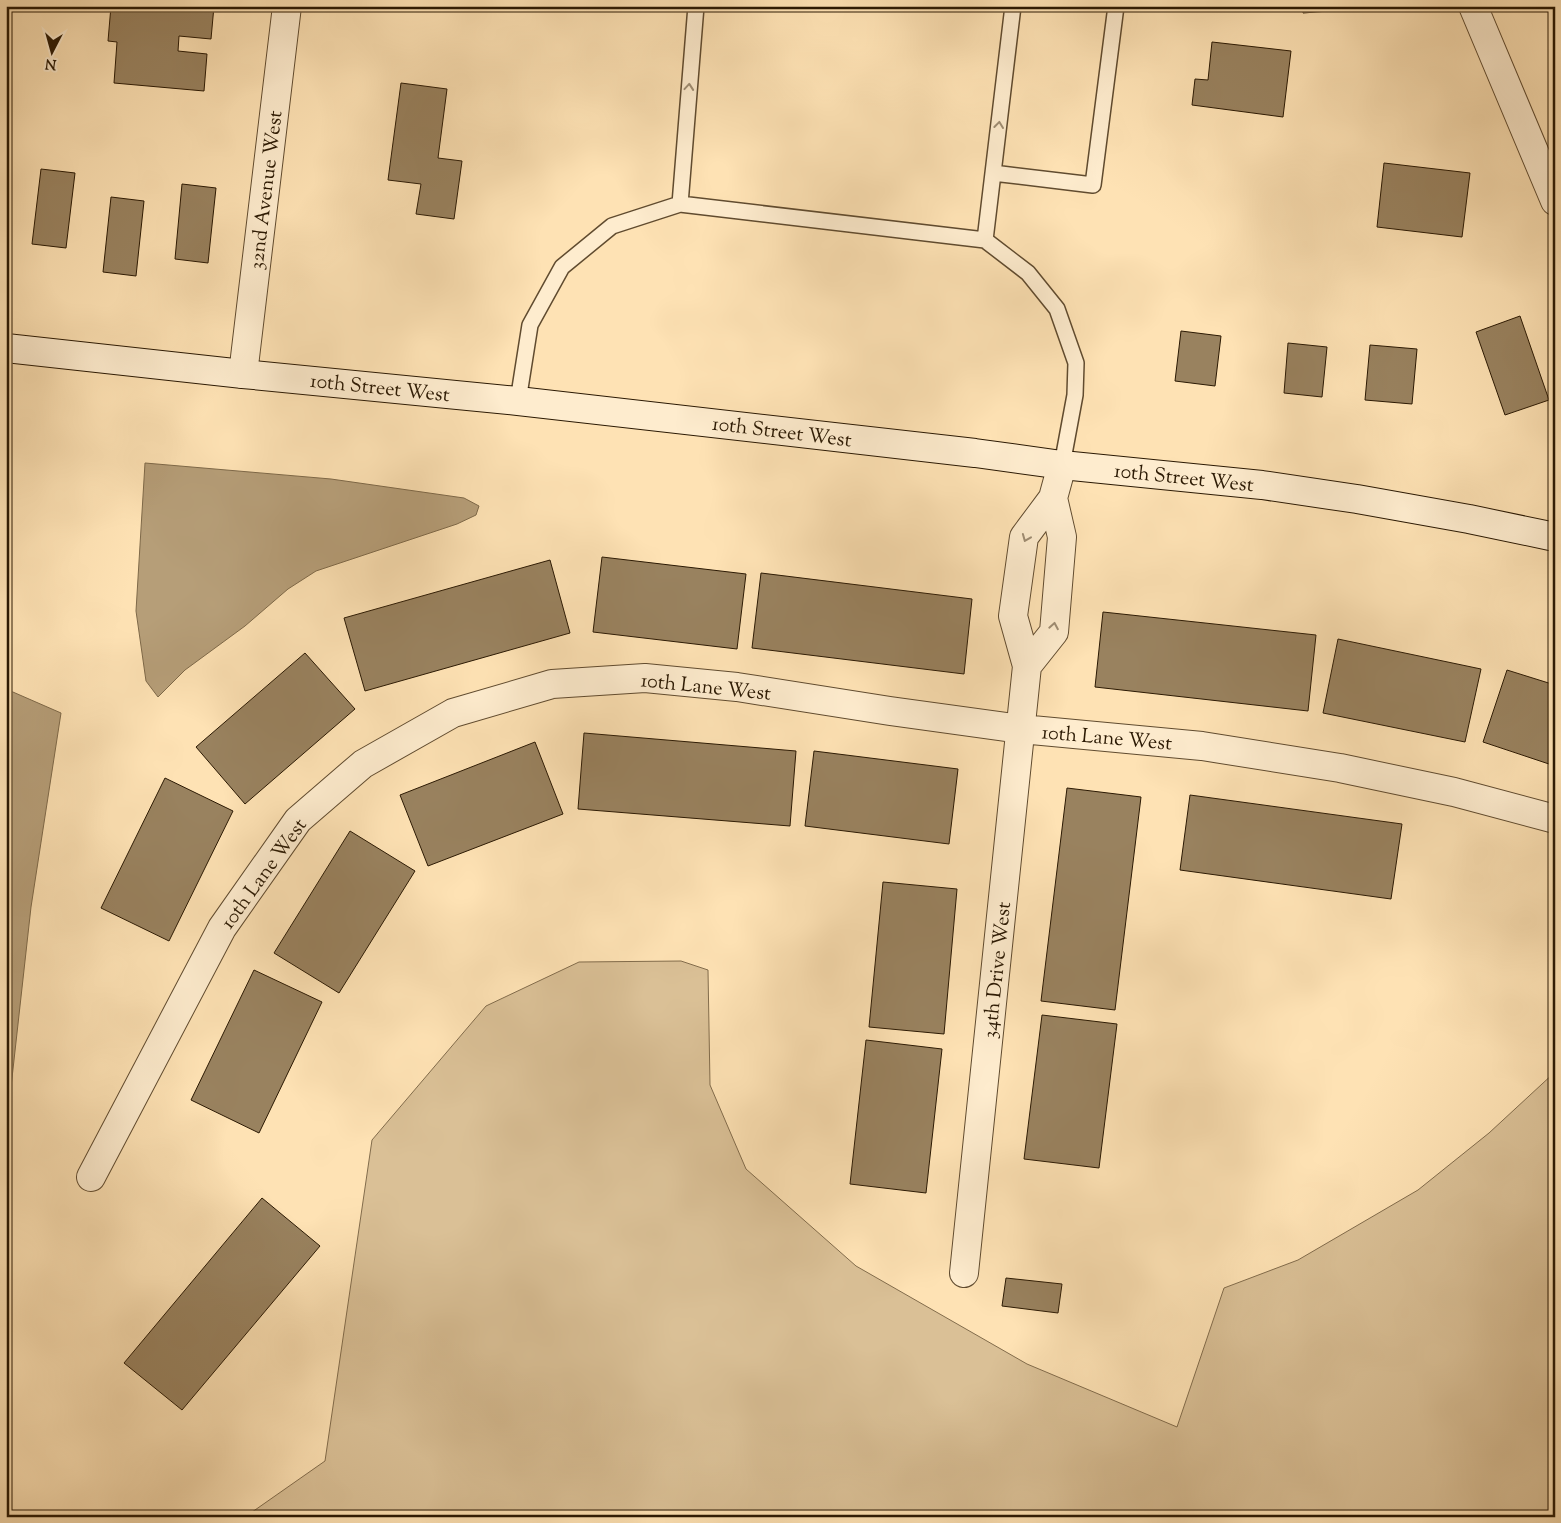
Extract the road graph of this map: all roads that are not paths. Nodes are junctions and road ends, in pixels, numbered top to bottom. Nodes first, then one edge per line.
1 (287, 6) edge
2 (696, 6) edge
3 (1013, 6) edge
4 (1116, 6) edge
5 (1473, 6) edge
6 (993, 173) junction
7 (1555, 201) edge
8 (680, 204) junction
9 (985, 240) junction
10 (6, 348) edge
11 (243, 374) junction
12 (518, 401) junction
13 (1062, 465) junction
14 (1053, 498) junction
15 (1555, 537) edge
16 (1027, 666) junction
17 (1021, 729) junction
18 (1555, 819) edge
19 (92, 1177) dead end
20 (964, 1273) dead end

1 - 11 street, 32nd Avenue West
8 -> 2 lane
6 -> 3 lane
4 - 6 lane
5 - 7 street
6 - 9 lane
8 - 9 lane
8 - 12 lane
9 - 13 lane
10 - 11 street, 10th Street West
11 - 12 street, 10th Street West
12 - 13 street, 10th Street West
13 - 14 street, 34th Drive West
13 - 15 street, 10th Street West
16 -> 14 street, 34th Drive West
14 -> 16 street, 34th Drive West
16 - 17 street, 34th Drive West
17 - 18 street, 10th Lane West
17 - 19 street, 10th Lane West
17 - 20 street, 34th Drive West

